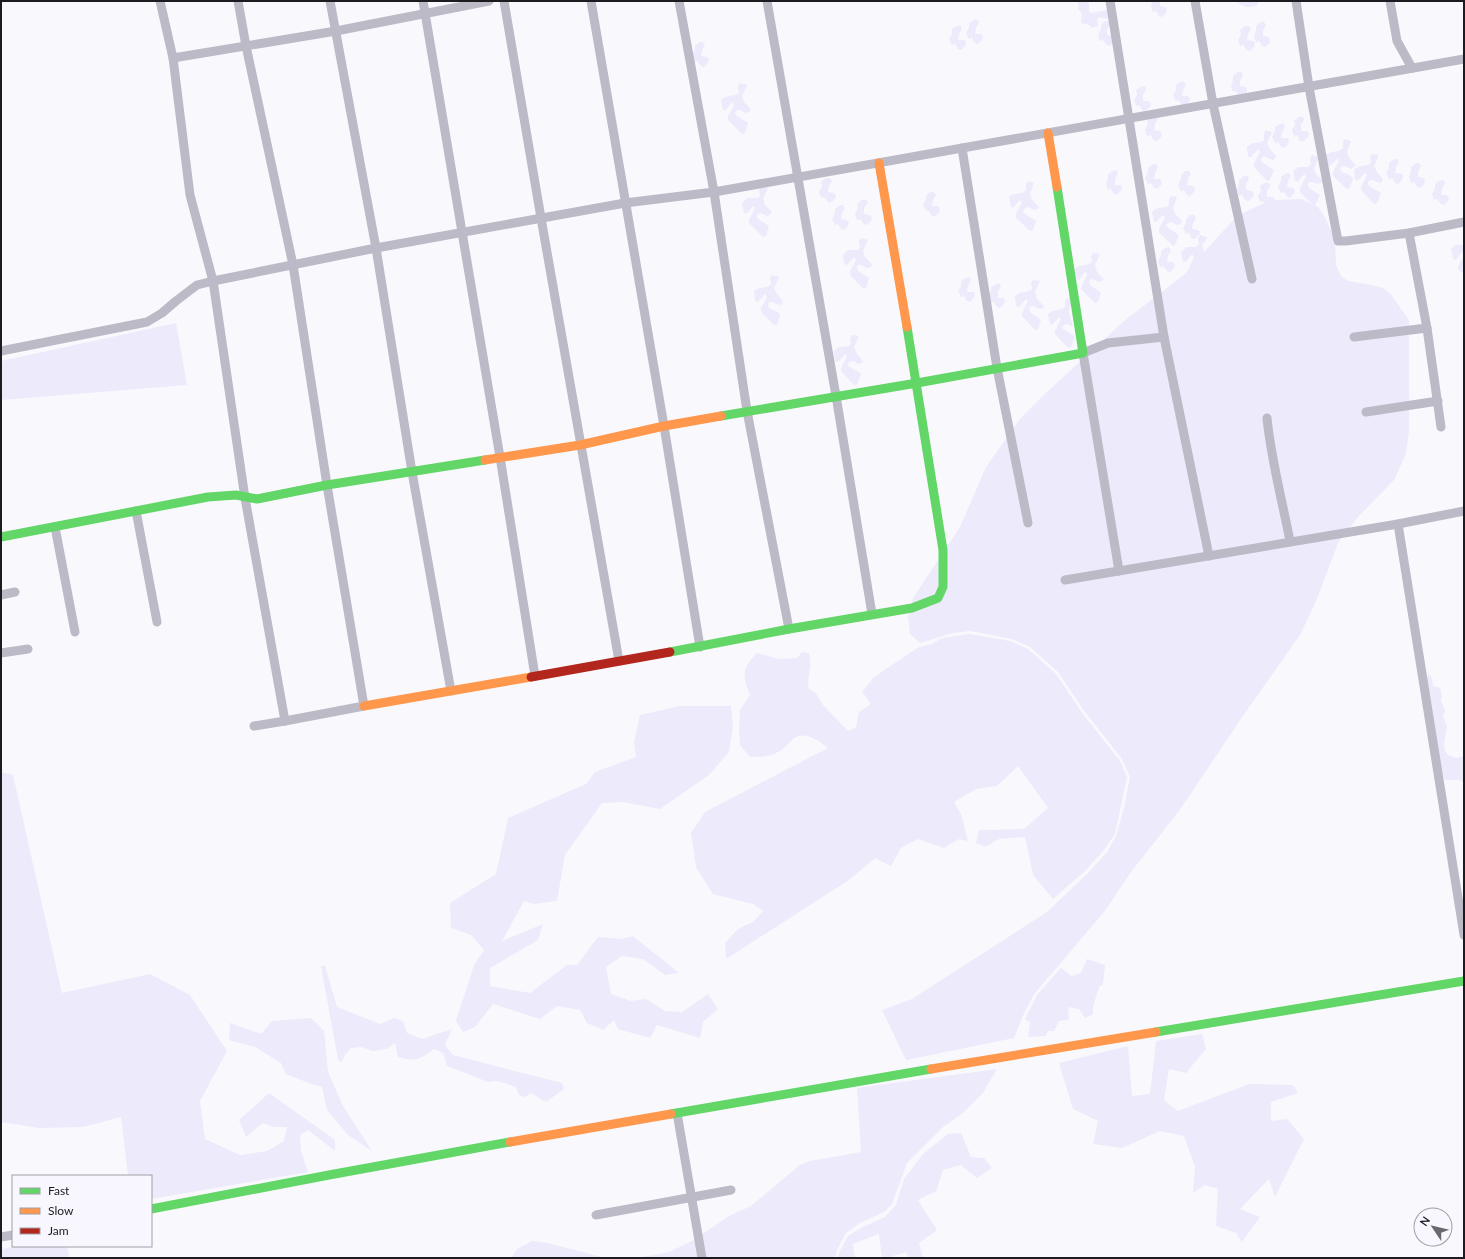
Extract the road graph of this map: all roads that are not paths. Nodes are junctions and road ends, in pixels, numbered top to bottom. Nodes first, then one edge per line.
1 (160, 1) edge
2 (238, 1) edge
3 (330, 1) edge
4 (423, 1) edge
5 (489, 1) edge
6 (504, 1) edge
7 (592, 1) edge
8 (679, 1) edge
9 (767, 1) edge
10 (1110, 1) edge
11 (1195, 1) edge
12 (1296, 1) edge
13 (1390, 1) edge
14 (425, 12) junction
15 (336, 31) junction
16 (246, 46) junction
17 (173, 58) junction
18 (1464, 59) edge
19 (1412, 68) junction
20 (1309, 87) junction
21 (1213, 104) junction
22 (1129, 119) junction
23 (1048, 133) junction
24 (962, 148) junction
25 (879, 163) junction
26 (798, 178) junction
27 (714, 192) junction
28 (625, 203) junction
29 (541, 218) junction
30 (1464, 222) edge
31 (462, 233) junction
32 (1409, 233) junction
33 (376, 248) junction
34 (293, 266) junction
35 (1252, 279) dead end
36 (213, 281) junction
37 (1427, 328) junction
38 (1164, 336) junction
39 (1354, 337) dead end
40 (1, 351) edge
41 (1083, 353) junction
42 (997, 368) junction
43 (917, 383) junction
44 (836, 396) junction
45 (1438, 401) junction
46 (747, 411) junction
47 (1366, 412) dead end
48 (1267, 418) dead end
49 (664, 426) junction
50 (1441, 427) dead end
51 (580, 445) junction
52 (500, 457) junction
53 (412, 472) junction
54 (327, 485) junction
55 (245, 498) junction
56 (136, 511) junction
57 (1464, 511) edge
58 (1028, 523) dead end
59 (1398, 524) junction
60 (55, 527) junction
61 (1, 538) edge
62 (1290, 541) junction
63 (1209, 556) junction
64 (1119, 571) junction
65 (1065, 580) dead end
66 (16, 592) dead end
67 (1, 595) edge
68 (872, 614) junction
69 (157, 622) dead end
70 (789, 629) junction
71 (75, 632) dead end
72 (700, 647) junction
73 (28, 649) dead end
74 (1, 653) edge
75 (619, 660) junction
76 (535, 676) junction
77 (451, 691) junction
78 (364, 706) junction
79 (285, 721) junction
80 (254, 726) dead end
81 (1464, 935) edge
82 (1464, 981) edge
83 (677, 1113) junction
84 (731, 1190) dead end
85 (691, 1198) junction
86 (152, 1209) edge
87 (596, 1215) dead end
88 (12, 1235) edge
89 (1, 1237) edge
90 (702, 1258) edge

1 - 17 street
2 - 16 street
3 - 15 street
4 - 14 street
5 - 14 street
6 - 29 street
7 - 28 street
8 - 27 street
9 - 26 street
10 - 22 street
11 - 21 street
12 - 20 street
13 - 19 street
14 - 15 street
14 - 31 street
15 - 16 street
15 - 33 street
16 - 17 street
16 - 34 street
17 - 36 street
18 - 19 street
19 - 20 street
20 - 21 street
20 - 32 street
21 - 22 street
21 - 35 street
22 - 23 street
22 - 38 street
23 - 24 street
23 - 41 street
24 - 25 street
24 - 42 street
25 - 26 street
25 - 43 street
26 - 27 street
26 - 44 street
27 - 28 street
27 - 46 street
28 - 29 street
28 - 49 street
29 - 31 street
29 - 51 street
30 - 32 street
31 - 33 street
31 - 52 street
32 - 37 street
33 - 34 street
33 - 53 street
34 - 36 street
34 - 54 street
36 - 40 street
36 - 55 street
37 - 39 street
37 - 45 street
38 - 41 street
38 - 63 street
41 - 42 street
41 - 64 street
42 - 43 street
42 - 58 street
43 - 44 street
43 - 68 street
44 - 46 street
44 - 68 street
45 - 47 street
45 - 50 street
46 - 49 street
46 - 70 street
48 - 62 street
49 - 51 street
49 - 72 street
51 - 52 street
51 - 75 street
52 - 53 street
52 - 76 street
53 - 54 street
53 - 77 street
54 - 55 street
54 - 78 street
55 - 56 street
55 - 79 street
56 - 60 street
56 - 69 street
57 - 59 street
59 - 62 street
59 - 81 street
60 - 61 street
60 - 71 street
62 - 63 street
63 - 64 street
64 - 65 street
66 - 67 street
68 - 70 street
70 - 72 street
72 - 75 street
73 - 74 street
75 - 76 street
76 - 77 street
77 - 78 street
78 - 79 street
79 - 80 street
82 - 83 street
83 - 85 street
83 - 86 street
84 - 85 street
85 - 87 street
85 - 90 street
88 - 89 street

